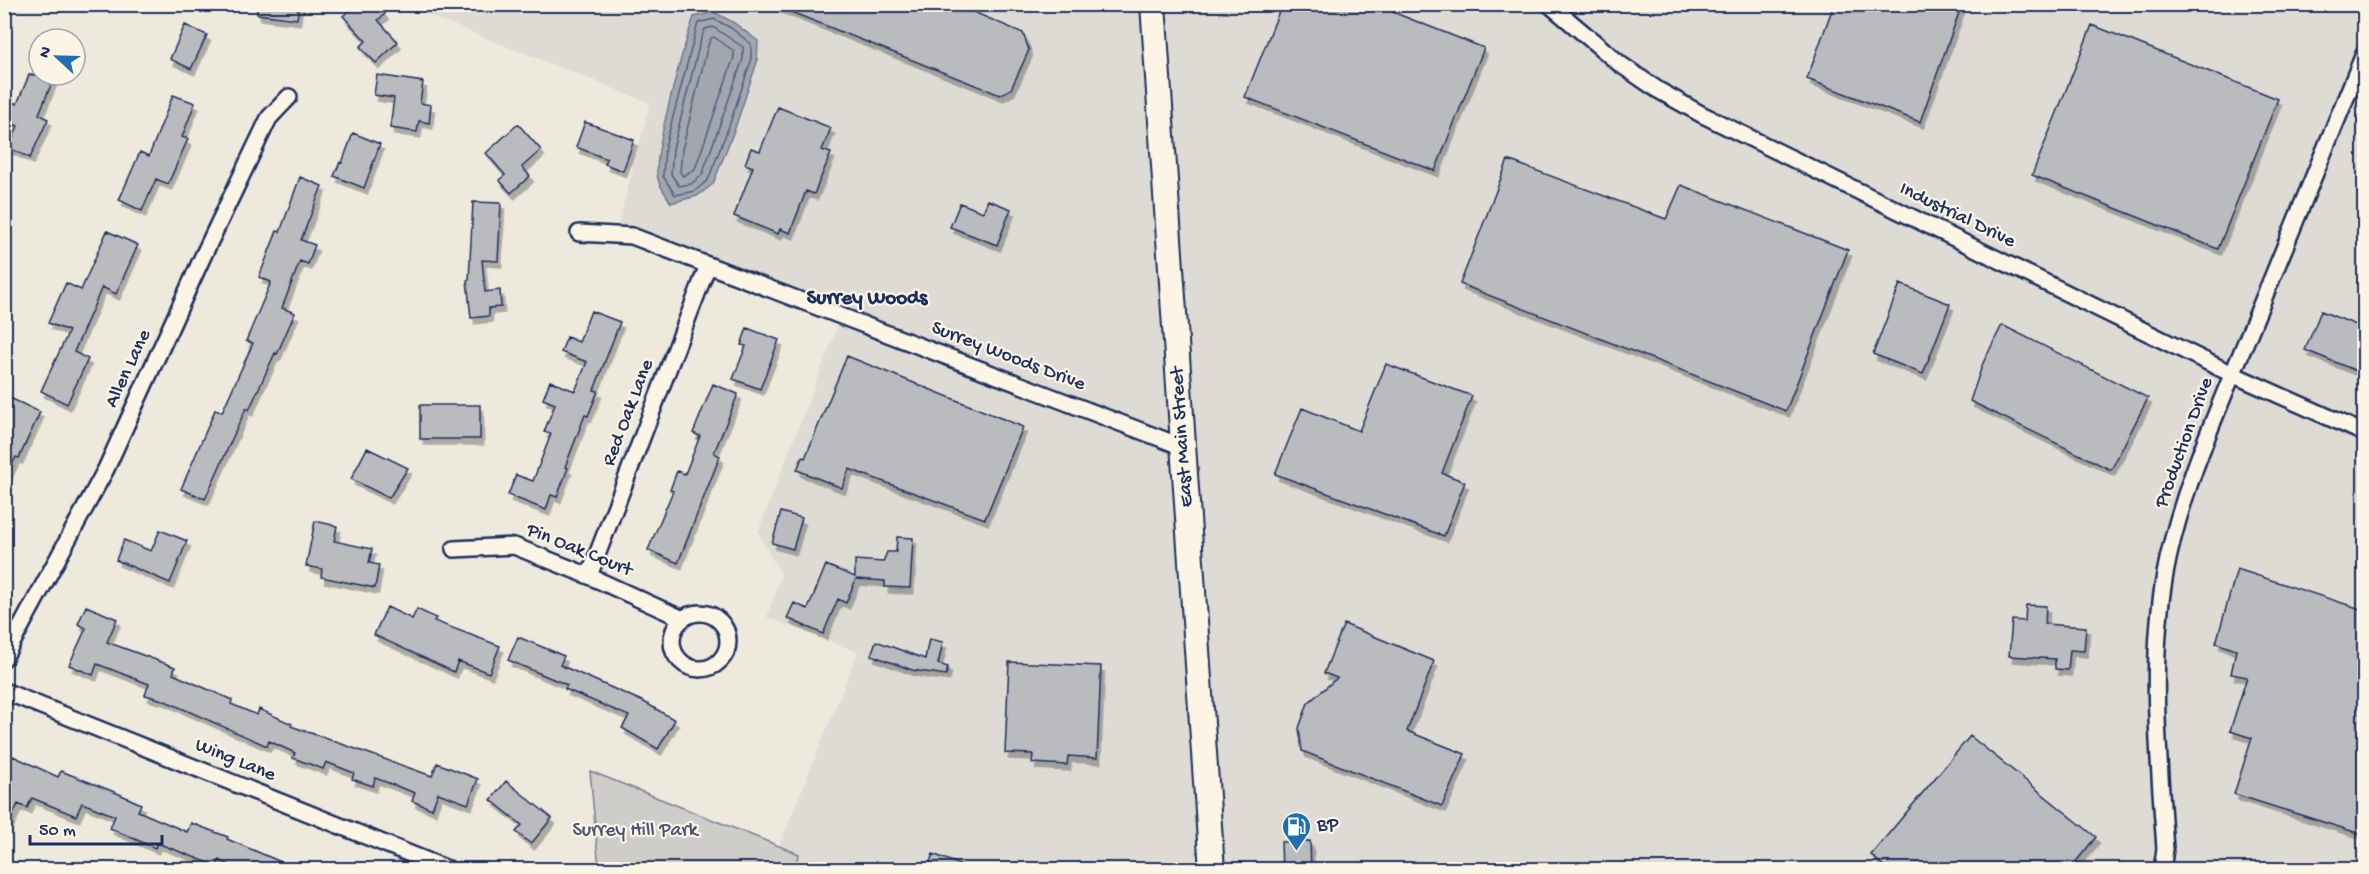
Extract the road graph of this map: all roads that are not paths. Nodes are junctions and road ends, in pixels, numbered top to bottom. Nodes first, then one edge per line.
1 (1153, 4) edge
2 (1549, 4) edge
3 (2364, 54) edge
4 (289, 98) dead end
5 (579, 233) dead end
6 (708, 265) junction
7 (2232, 374) junction
8 (2364, 433) edge
9 (1183, 447) junction
10 (454, 549) dead end
11 (589, 576) junction
12 (683, 619) dead end
13 (4, 658) edge
14 (4, 691) edge
15 (450, 870) edge
16 (1212, 870) edge
17 (2162, 870) edge

1 - 9 main road, East Main Street
2 - 7 street, Industrial Drive
3 - 7 street, Production Drive
4 - 13 street, Allen Lane
5 - 6 street, Surrey Woods Drive
6 - 9 street, Surrey Woods Drive
6 - 11 street, Red Oak Lane
7 - 8 street, Industrial Drive
7 - 17 street, Production Drive
9 - 16 main road, East Main Street
10 - 11 street, Pin Oak Court
11 - 12 street, Pin Oak Court
14 - 15 street, Wing Lane

